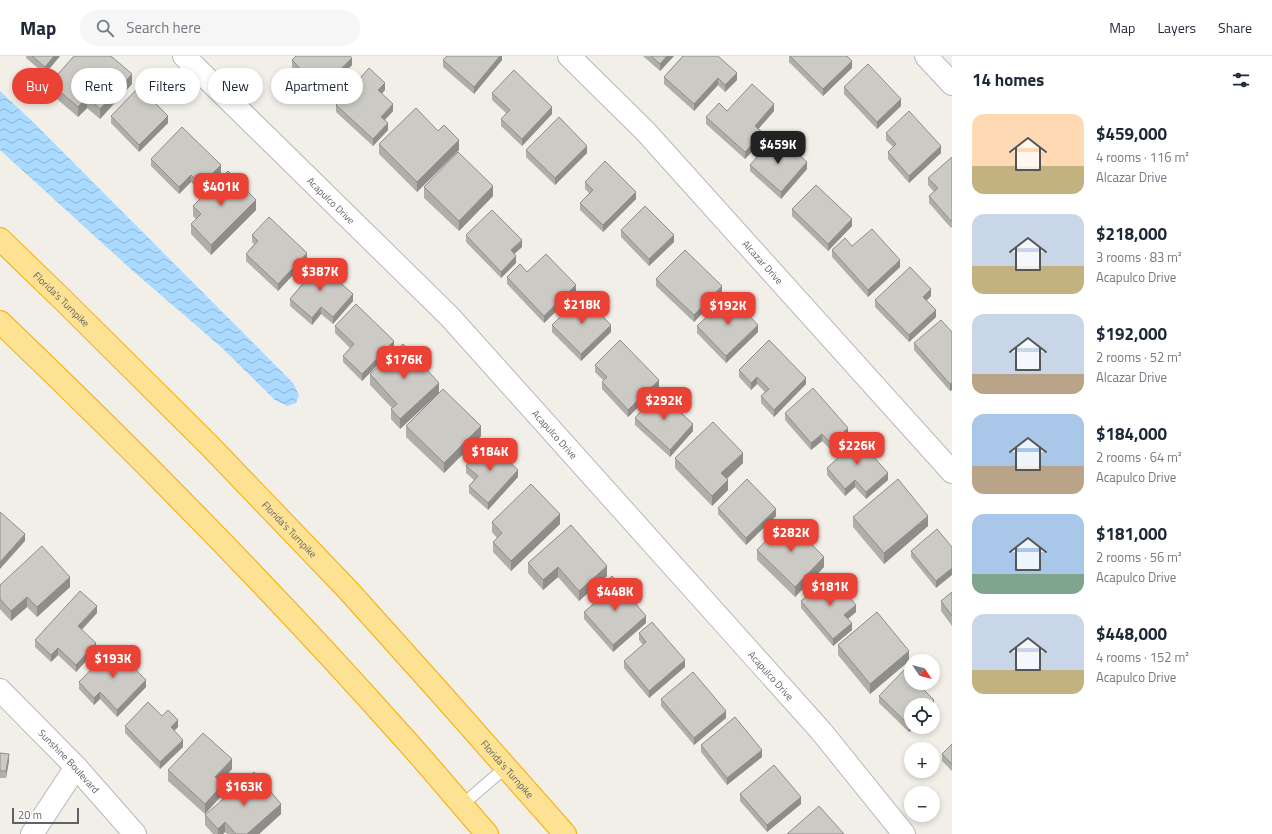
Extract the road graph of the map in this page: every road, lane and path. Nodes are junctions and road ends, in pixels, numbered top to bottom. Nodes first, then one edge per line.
1 (184, 56) edge
2 (569, 56) edge
3 (926, 56) edge
4 (952, 84) edge
5 (0, 239) edge
6 (0, 322) edge
7 (952, 472) edge
8 (0, 690) edge
9 (76, 767) junction
10 (506, 767) junction
11 (462, 805) junction
12 (32, 834) edge
13 (135, 834) edge
14 (487, 834) edge
15 (565, 834) edge
16 (904, 834) edge

1 - 16 street, Acapulco Drive
2 - 7 street, Alcazar Drive
3 - 4 street
5 - 10 highway, Florida's Turnpike
6 - 11 highway
8 - 9 street, Sunshine Boulevard
9 - 12 street
9 - 13 street, Sunshine Boulevard
10 - 11 lane
10 - 15 highway, Florida's Turnpike
11 - 14 highway

